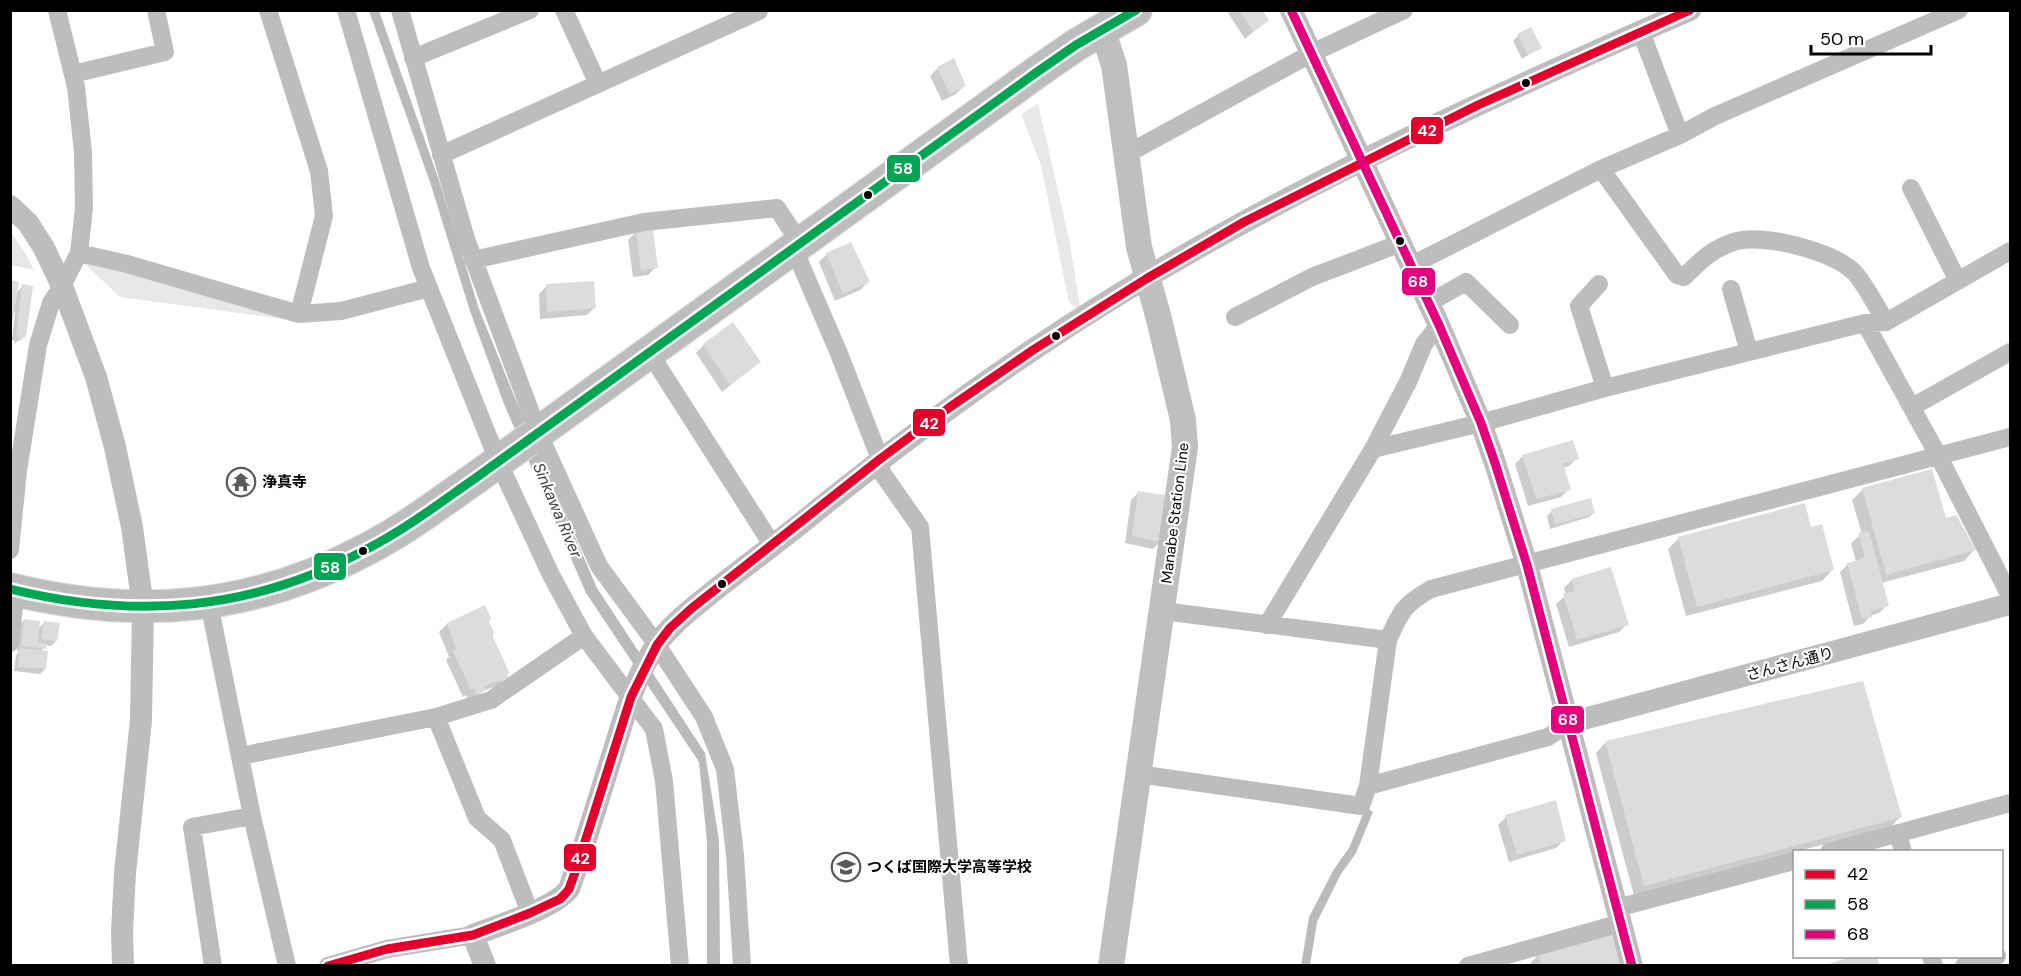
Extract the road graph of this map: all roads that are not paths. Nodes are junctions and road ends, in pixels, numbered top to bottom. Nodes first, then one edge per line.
1 (57, 10) edge
2 (156, 10) edge
3 (268, 10) edge
4 (346, 10) edge
5 (400, 10) edge
6 (530, 10) edge
7 (564, 10) edge
8 (759, 10) edge
9 (1136, 10) edge
10 (1291, 10) edge
11 (1404, 10) edge
12 (1959, 10) edge
13 (1676, 13) edge
14 (1102, 29) junction
15 (1641, 32) junction
16 (1312, 53) junction
17 (413, 58) junction
18 (73, 74) junction
19 (598, 84) junction
20 (1680, 135) junction
21 (441, 154) junction
22 (1127, 154) junction
23 (1362, 162) junction
24 (1601, 169) junction
25 (1911, 188) dead end
26 (10, 206) edge
27 (1401, 243) junction
28 (796, 244) junction
29 (2010, 252) edge
30 (79, 253) junction
31 (473, 260) junction
32 (1412, 265) junction
33 (1146, 279) junction
34 (1958, 281) junction
35 (1599, 284) dead end
36 (62, 286) junction
37 (429, 288) junction
38 (1731, 288) dead end
39 (1429, 303) junction
40 (299, 314) junction
41 (1235, 318) dead end
42 (1865, 322) junction
43 (1886, 322) junction
44 (1439, 325) junction
45 (1510, 325) dead end
46 (649, 352) junction
47 (1749, 352) junction
48 (2010, 352) edge
49 (1605, 388) junction
50 (1912, 407) junction
51 (1481, 423) junction
52 (536, 434) junction
53 (2010, 437) edge
54 (1372, 448) junction
55 (1940, 457) junction
56 (501, 459) junction
57 (880, 459) junction
58 (773, 546) junction
59 (10, 550) edge
60 (1527, 565) junction
61 (10, 583) edge
62 (11, 589) edge
63 (2010, 596) edge
64 (209, 603) junction
65 (2010, 604) edge
66 (143, 608) junction
67 (1163, 612) junction
68 (1267, 625) junction
69 (584, 636) junction
70 (1388, 640) junction
71 (10, 643) edge
72 (653, 652) junction
73 (633, 692) junction
74 (436, 717) junction
75 (1569, 723) junction
76 (240, 756) junction
77 (1138, 774) junction
78 (1368, 786) junction
79 (2010, 803) edge
80 (252, 816) junction
81 (1898, 833) junction
82 (1836, 850) edge
83 (1902, 850) edge
84 (1793, 861) edge
85 (530, 913) junction
86 (1619, 916) junction
87 (473, 935) junction
88 (1992, 958) edge
89 (123, 966) edge
90 (213, 966) edge
91 (287, 966) edge
92 (328, 966) edge
93 (484, 966) edge
94 (680, 966) edge
95 (742, 966) edge
96 (959, 966) edge
97 (1111, 966) edge
98 (1468, 966) edge
99 (1632, 966) edge
100 (1964, 966) edge

1 - 18 street
2 - 18 street
3 - 40 street
4 - 37 street
5 - 17 street
6 - 17 street
7 - 19 street
8 - 19 street
9 - 14 highway
10 - 16 street
11 - 16 street
12 - 20 street
13 - 15 street
14 - 22 main road, Manabe Station Line
14 - 28 highway
15 - 20 street
15 - 23 street
16 - 22 street
16 - 23 street
17 - 21 street
18 - 30 street
19 - 21 street
20 - 24 street
21 - 31 street
22 - 33 main road, Manabe Station Line
23 - 27 street
23 - 33 street
24 - 32 street
24 - 43 street
25 - 34 street
26 - 36 street
27 - 32 street
27 - 41 street
28 - 31 street
28 - 46 highway
28 - 57 street
29 - 34 street
30 - 36 street
30 - 40 street
31 - 52 street
32 - 39 street
33 - 57 street
33 - 67 main road, Manabe Station Line
34 - 43 street
35 - 49 street
36 - 59 street
36 - 66 street
37 - 40 street
37 - 56 street
38 - 47 street
39 - 44 street
39 - 45 street
42 - 43 street
42 - 47 street
42 - 50 street
44 - 51 street
44 - 54 street
46 - 52 highway
46 - 58 street
47 - 49 street
48 - 50 street
49 - 51 street
50 - 55 street
51 - 54 street
51 - 60 street
52 - 56 highway
52 - 72 street
53 - 55 street
54 - 68 street
55 - 60 street
55 - 63 street
56 - 64 highway
56 - 69 street
57 - 58 street
57 - 96 street
58 - 72 street
60 - 70 street
60 - 75 street
61 - 62 street
62 - 66 highway
62 - 71 street
64 - 66 highway
64 - 76 street
65 - 75 street, さんさん通り
66 - 89 street
67 - 68 street
67 - 77 main road, Manabe Station Line
68 - 70 street
69 - 73 street
69 - 74 street
70 - 78 street
72 - 73 street
72 - 95 street
73 - 85 street
73 - 94 street
74 - 76 street
74 - 85 street
75 - 78 street
75 - 86 street
76 - 80 street
77 - 78 street
77 - 97 main road, Manabe Station Line
79 - 81 street
80 - 90 street
80 - 91 street
81 - 82 street
81 - 83 street
84 - 86 street
85 - 87 street
86 - 98 street
86 - 99 street
87 - 92 street
87 - 93 street
88 - 100 street

